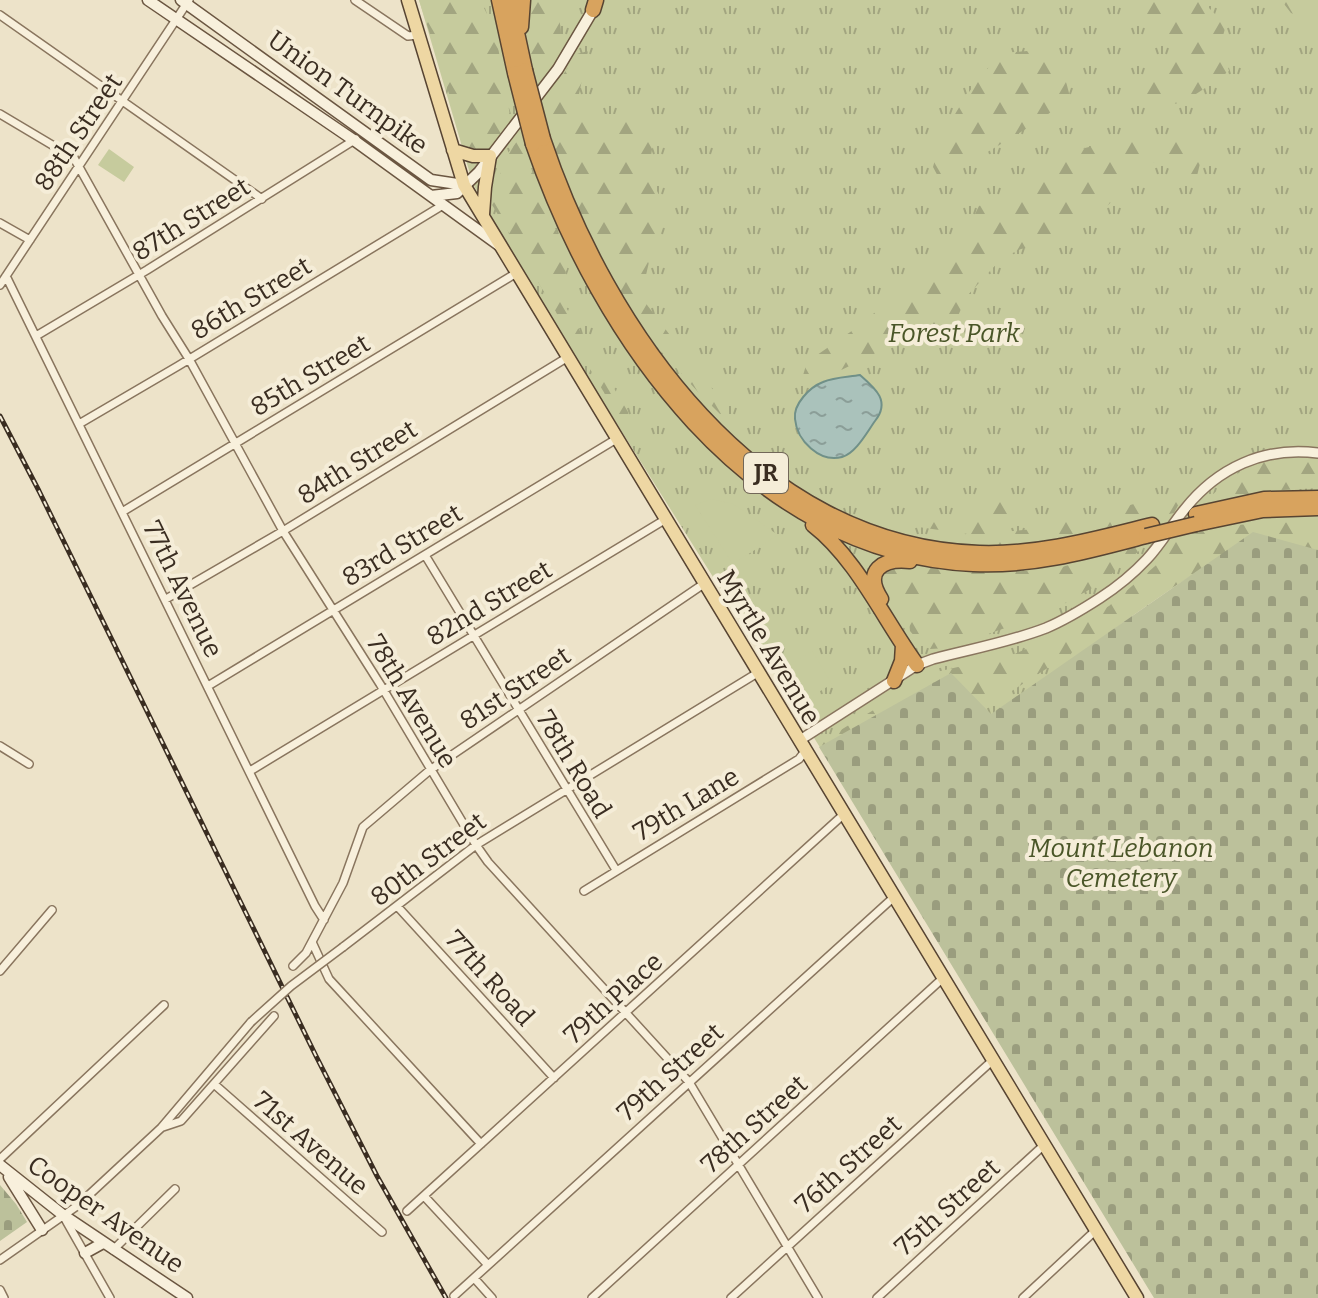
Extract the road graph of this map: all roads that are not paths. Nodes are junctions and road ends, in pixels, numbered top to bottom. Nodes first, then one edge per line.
1 (148, 0) edge
2 (355, 0) edge
3 (408, 0) edge
4 (497, 0) edge
5 (510, 0) edge
6 (523, 0) edge
7 (185, 1) edge
8 (593, 3) edge
9 (0, 15) edge
10 (176, 19) junction
11 (418, 35) junction
12 (520, 66) junction
13 (122, 101) junction
14 (0, 114) edge
15 (362, 130) junction
16 (355, 141) junction
17 (538, 142) junction
18 (453, 150) junction
19 (490, 156) junction
20 (79, 166) junction
21 (464, 185) junction
22 (431, 196) junction
23 (262, 199) junction
24 (443, 205) junction
25 (483, 214) junction
26 (0, 223) edge
27 (30, 240) junction
28 (504, 249) junction
29 (518, 272) junction
30 (140, 274) junction
31 (6, 276) junction
32 (0, 285) edge
33 (36, 336) junction
34 (568, 356) junction
35 (189, 359) junction
36 (79, 424) junction
37 (618, 438) junction
38 (235, 443) junction
39 (1318, 453) edge
40 (1318, 498) edge
41 (785, 501) junction
42 (1318, 508) edge
43 (122, 512) junction
44 (666, 519) junction
45 (1196, 519) junction
46 (1149, 530) junction
47 (283, 531) junction
48 (425, 555) junction
49 (972, 564) junction
50 (705, 583) junction
51 (166, 599) junction
52 (333, 610) junction
53 (473, 636) junction
54 (903, 644) junction
55 (920, 664) junction
56 (759, 672) junction
57 (894, 681) junction
58 (208, 686) junction
59 (383, 690) junction
60 (519, 710) junction
61 (803, 745) junction
62 (0, 746) edge
63 (29, 764) dead end
64 (430, 770) junction
65 (250, 771) junction
66 (566, 788) junction
67 (844, 814) junction
68 (476, 845) junction
69 (616, 870) junction
70 (584, 891) dead end
71 (894, 897) junction
72 (397, 906) junction
73 (52, 910) dead end
74 (324, 920) junction
75 (312, 942) junction
76 (293, 966) dead end
77 (0, 971) edge
78 (943, 978) junction
79 (164, 1005) dead end
80 (627, 1013) junction
81 (274, 1016) dead end
82 (993, 1060) junction
83 (554, 1078) junction
84 (689, 1082) junction
85 (214, 1084) junction
86 (161, 1128) junction
87 (481, 1144) junction
88 (1044, 1145) junction
89 (2, 1165) edge
90 (739, 1166) junction
91 (175, 1189) dead end
92 (424, 1196) junction
93 (407, 1211) dead end
94 (63, 1215) junction
95 (42, 1230) junction
96 (1096, 1230) junction
97 (382, 1232) dead end
98 (103, 1243) junction
99 (787, 1247) junction
100 (113, 1250) junction
101 (85, 1253) junction
102 (0, 1260) edge
103 (488, 1265) junction
104 (474, 1278) junction
105 (0, 1290) edge
106 (454, 1296) dead end
107 (4, 1298) edge
108 (110, 1298) edge
109 (187, 1298) edge
110 (492, 1298) edge
111 (592, 1298) edge
112 (731, 1298) edge
113 (818, 1298) edge
114 (877, 1298) edge
115 (1023, 1298) edge
116 (1137, 1298) edge

1 - 10 main road, Union Turnpike
2 - 11 street
3 - 11 main road, Myrtle Avenue
4 - 12 highway, JR
5 - 12 highway, JR
6 - 12 highway
7 - 10 street, 88th Street
7 - 15 main road, Union Turnpike
8 - 19 main road
9 - 13 street
10 - 13 street, 88th Street
10 - 16 main road, Union Turnpike
11 - 18 main road, Myrtle Avenue
12 - 17 highway, JR, bridge
13 - 20 street, 88th Street
13 - 23 street
14 - 20 street, 78th Avenue
15 - 16 street, 87th Street
15 - 21 main road, Union Turnpike
16 - 22 main road, Union Turnpike
16 - 23 street, 87th Street
17 - 41 highway, JR
17 - 46 highway, JR
18 - 19 main road
18 - 21 main road, Myrtle Avenue
19 - 21 main road
19 - 25 main road
20 - 27 street, 88th Street
20 - 30 street, 78th Avenue
21 - 22 main road, Union Turnpike
21 - 25 main road, Myrtle Avenue
22 - 24 main road, Union Turnpike
23 - 30 street, 87th Street
24 - 28 main road, Union Turnpike
24 - 35 street, 86th Street
25 - 28 main road, Myrtle Avenue
26 - 27 street
27 - 31 street, 88th Street
28 - 29 main road, Myrtle Avenue
29 - 34 main road, Myrtle Avenue
29 - 38 street, 85th Street
30 - 33 street, 87th Street
30 - 35 street, 78th Avenue
31 - 32 street, 88th Street
31 - 33 street, 77th Avenue
33 - 36 street, 77th Avenue
34 - 37 main road, Myrtle Avenue
34 - 47 street, 84th Street
35 - 36 street, 86th Street
35 - 38 street, 78th Avenue
36 - 43 street, 77th Avenue
37 - 44 main road, Myrtle Avenue
37 - 48 street, 83rd Street
38 - 43 street, 85th Street
38 - 47 street, 78th Avenue
39 - 55 street
40 - 45 highway, JR
41 - 49 highway, JR
41 - 54 highway
42 - 45 highway, JR
43 - 51 street, 77th Avenue
44 - 50 main road, Myrtle Avenue
44 - 53 street, 82nd Street
45 - 46 highway, JR, bridge
46 - 49 highway, JR
47 - 51 street, 84th Street
47 - 52 street, 78th Avenue
48 - 52 street, 83rd Street
48 - 53 street, 78th Road
49 - 55 highway
50 - 56 main road, Myrtle Avenue
50 - 60 street, 81st Street
51 - 58 street, 77th Avenue
52 - 58 street, 83rd Street
52 - 59 street, 78th Avenue
53 - 59 street, 82nd Street
53 - 60 street, 78th Road
54 - 55 highway
54 - 57 highway
55 - 57 street
56 - 61 main road, Myrtle Avenue
56 - 66 street, 80th Street
57 - 61 street
58 - 65 street, 77th Avenue
59 - 64 street, 78th Avenue
59 - 65 street, 82nd Street
60 - 64 street, 81st Street
60 - 66 street, 78th Road
61 - 67 main road, Myrtle Avenue
61 - 69 street, 79th Lane
62 - 63 street
64 - 68 street, 78th Avenue
64 - 74 street, 81st Street
65 - 74 street, 77th Avenue
66 - 68 street, 80th Street
66 - 69 street, 78th Road
67 - 71 main road, Myrtle Avenue
67 - 80 street, 79th Place
68 - 72 street, 80th Street
68 - 80 street, 78th Avenue
69 - 70 street, 79th Lane
71 - 78 main road, Myrtle Avenue
71 - 84 street, 79th Street
72 - 83 street, 77th Road
72 - 86 street, 80th Street, bridge
73 - 77 street
74 - 75 street, 81st Street
75 - 76 street, 81st Street
75 - 87 street
78 - 82 main road, Myrtle Avenue
78 - 90 street, 78th Street
79 - 89 street
80 - 83 street, 79th Place
80 - 84 street, 78th Avenue
81 - 85 street, 80th Street
82 - 88 main road, Myrtle Avenue
82 - 99 street, 76th Street
83 - 87 street, 79th Place
84 - 90 street, 78th Avenue
84 - 103 street, 79th Street
85 - 86 street, 80th Street
85 - 97 street, 71st Avenue
86 - 94 street, 80th Street
87 - 92 street, 79th Place
88 - 96 main road, Myrtle Avenue
88 - 114 street, 75th Street
89 - 94 main road, Cooper Avenue
89 - 95 main road
90 - 99 street, 78th Avenue
90 - 111 street, 78th Street
91 - 100 street
92 - 93 street, 79th Place
92 - 103 street
94 - 95 street, 80th Street
94 - 98 main road, Cooper Avenue
94 - 101 street
95 - 102 street, 80th Street
96 - 115 street
96 - 116 main road, Myrtle Avenue
98 - 100 main road, Cooper Avenue
98 - 101 main road
99 - 112 street, 76th Street
99 - 113 street, 78th Avenue
100 - 109 main road, Cooper Avenue
101 - 108 street
103 - 104 street, 79th Street
104 - 106 street, 79th Street
104 - 110 street
105 - 107 street

